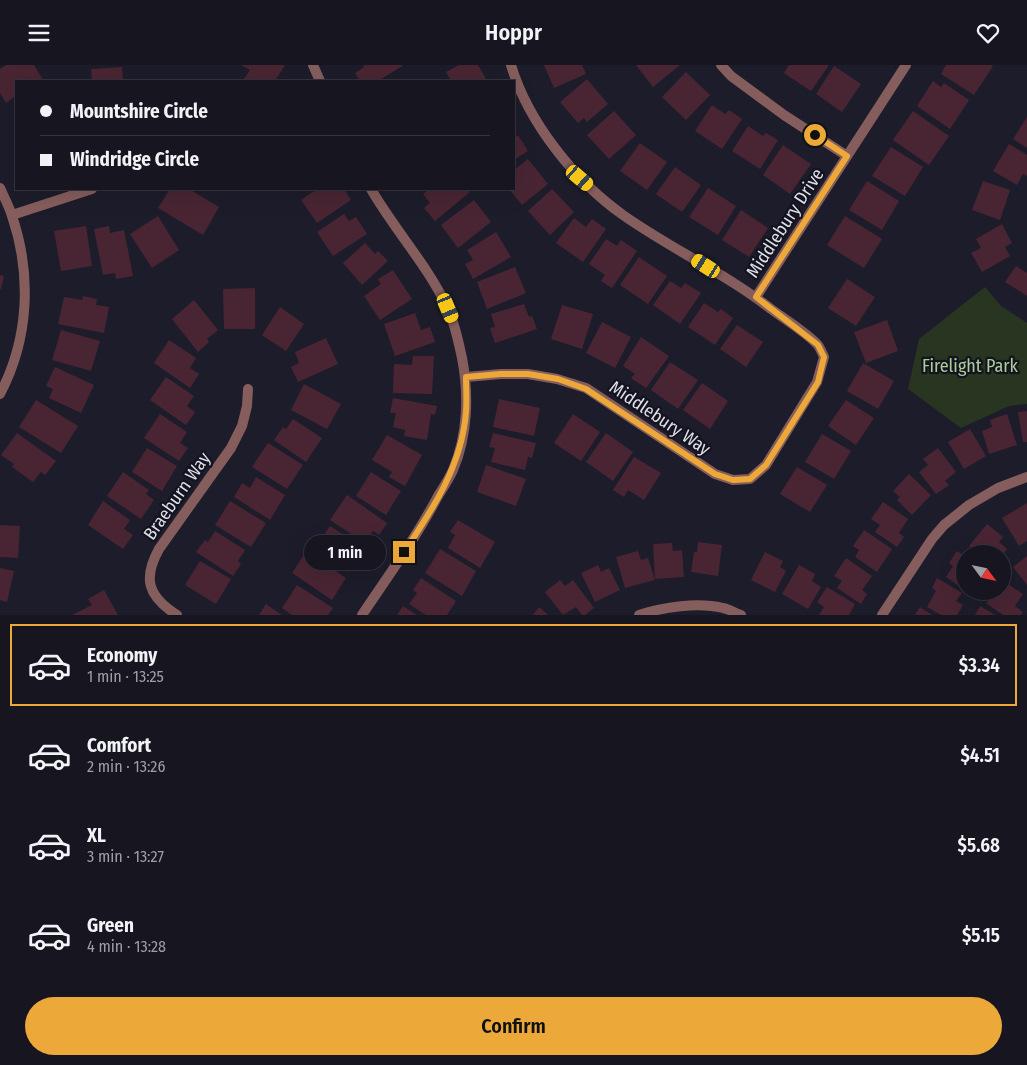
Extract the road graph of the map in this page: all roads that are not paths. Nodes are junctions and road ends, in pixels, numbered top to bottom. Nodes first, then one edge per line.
1 (313, 65) edge
2 (510, 65) edge
3 (721, 65) edge
4 (906, 65) edge
5 (320, 80) edge
6 (515, 80) edge
7 (515, 81) edge
8 (847, 156) junction
9 (0, 188) edge
10 (89, 190) edge
11 (372, 190) edge
12 (12, 215) junction
13 (756, 297) junction
14 (466, 377) junction
15 (248, 389) dead end
16 (0, 394) edge
17 (1027, 477) edge
18 (176, 615) edge
19 (362, 615) edge
20 (639, 615) edge
21 (741, 615) edge
22 (882, 615) edge

1 - 5 street
2 - 6 street, Middlebury Way
3 - 8 street
4 - 8 street, Middlebury Drive
7 - 13 street, Middlebury Way
8 - 13 street, Middlebury Drive
9 - 12 street
10 - 12 street
11 - 14 street
12 - 16 street
13 - 14 street, Middlebury Way
14 - 19 street
15 - 18 street, Braeburn Way
17 - 22 street
20 - 21 street

